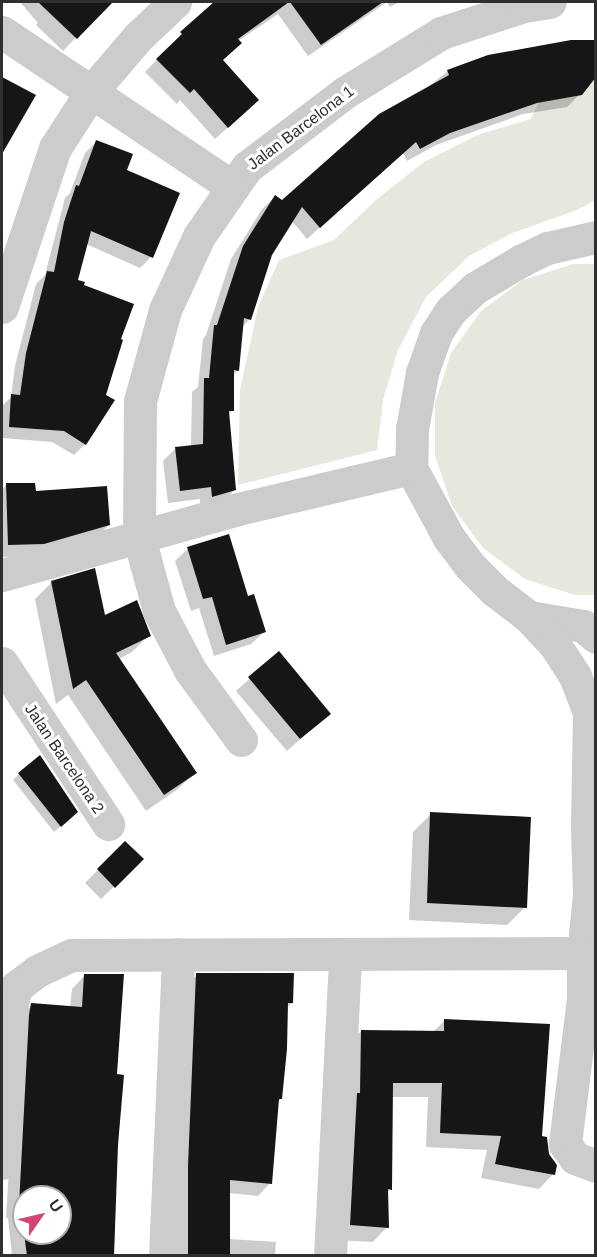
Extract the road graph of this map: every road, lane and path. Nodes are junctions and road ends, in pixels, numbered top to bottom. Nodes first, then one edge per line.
1 (175, 2) edge
2 (550, 2) edge
3 (2, 32) edge
4 (91, 92) junction
5 (233, 187) junction
6 (596, 237) edge
7 (2, 307) edge
8 (411, 468) junction
9 (139, 538) junction
10 (2, 575) edge
11 (529, 617) junction
12 (596, 637) edge
13 (2, 663) edge
14 (241, 740) dead end
15 (108, 824) dead end
16 (583, 952) junction
17 (178, 954) junction
18 (345, 955) junction
19 (2, 1163) edge
20 (596, 1166) edge
21 (165, 1256) edge
22 (330, 1256) edge

1 - 4 street
2 - 5 street, Jalan Barcelona 1
3 - 4 street
4 - 5 street
4 - 7 street
5 - 9 street, Jalan Barcelona 1
6 - 8 street
8 - 9 street
8 - 11 street
9 - 10 street
9 - 14 street, Jalan Barcelona 1
11 - 12 street
11 - 16 street
13 - 15 street, Jalan Barcelona 2
16 - 18 street
16 - 20 street
17 - 18 street
17 - 19 street
17 - 21 street
18 - 22 street

